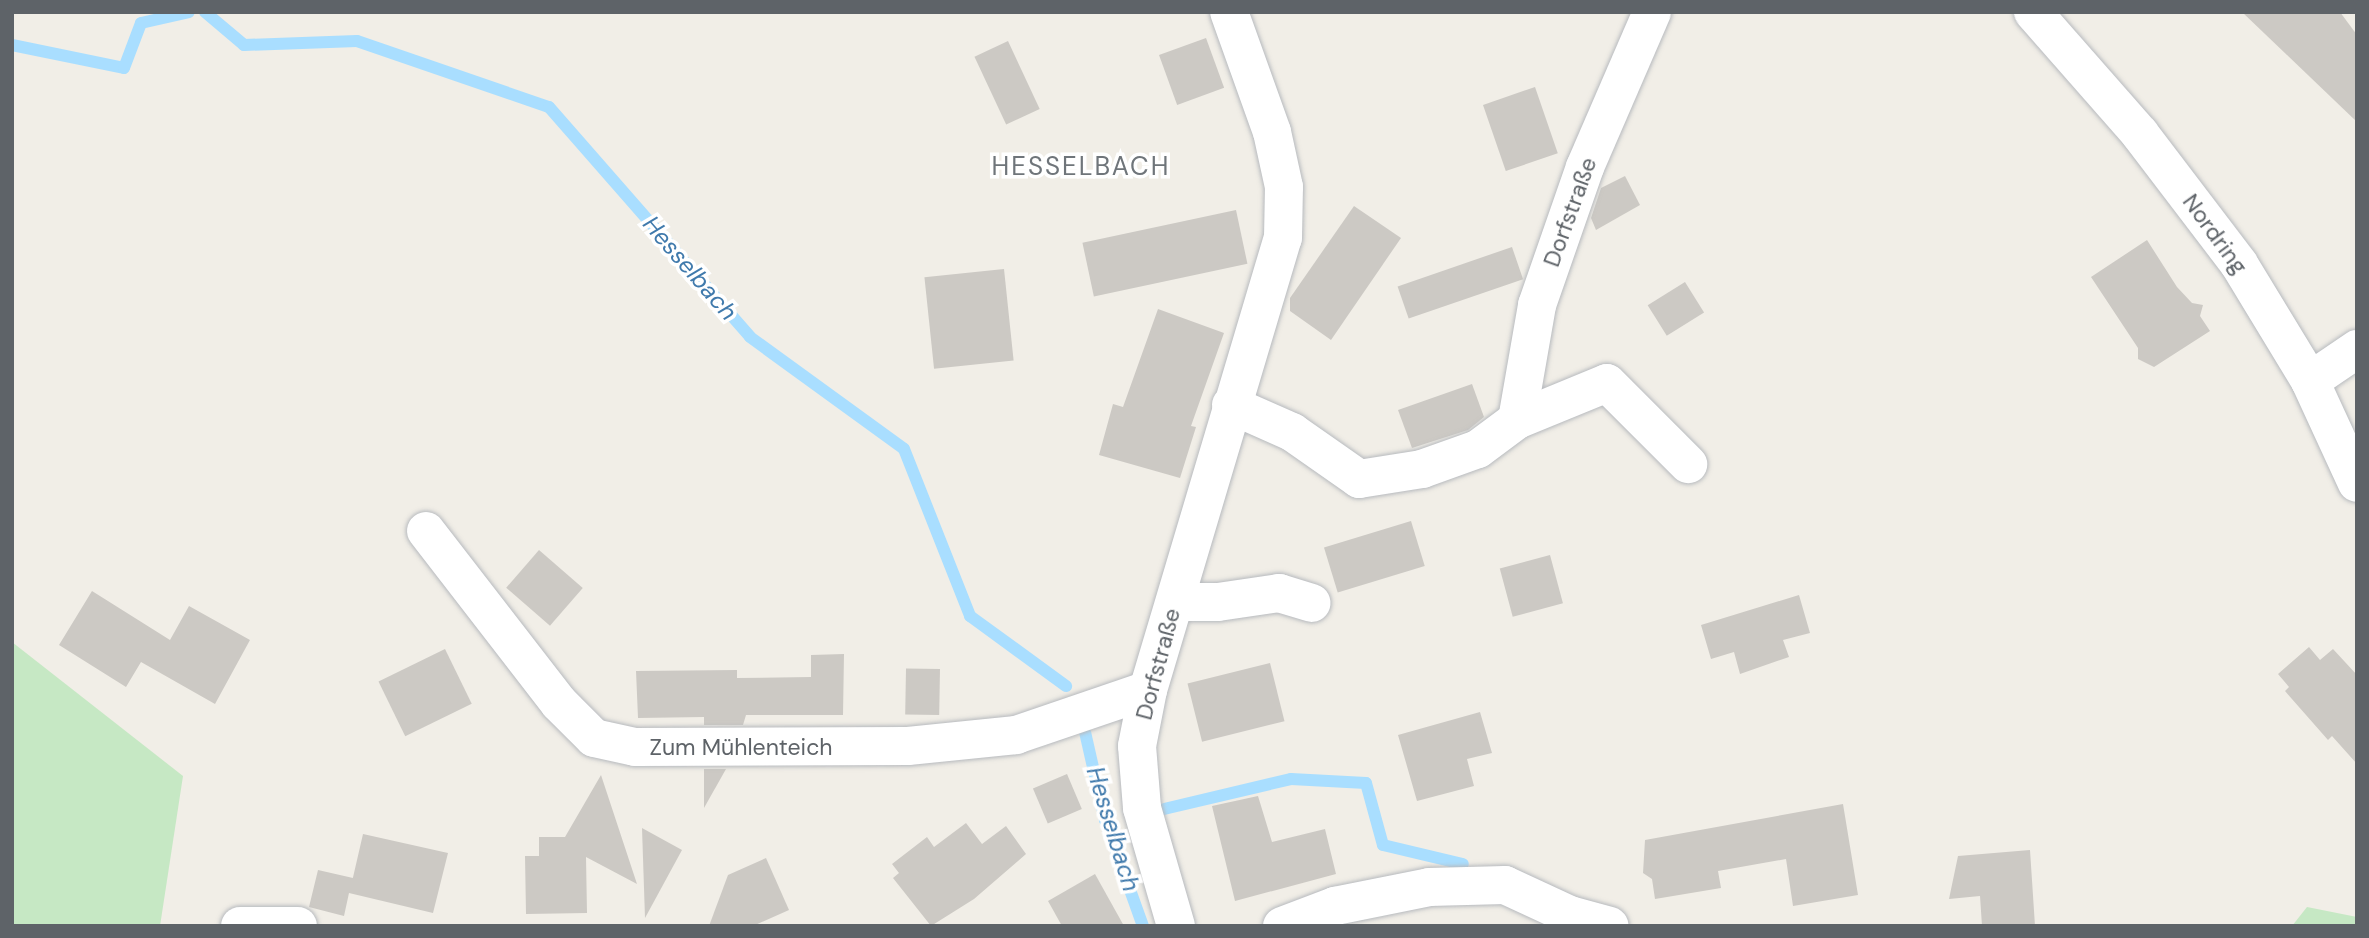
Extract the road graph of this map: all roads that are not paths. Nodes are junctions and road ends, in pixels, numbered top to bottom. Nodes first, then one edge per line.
1 (1228, 12) edge
2 (1652, 12) edge
3 (2033, 12) edge
4 (2357, 349) edge
5 (2309, 381) junction
6 (1231, 405) junction
7 (1517, 420) junction
8 (1688, 464) dead end
9 (2357, 483) edge
10 (426, 531) dead end
11 (1175, 602) junction
12 (1312, 603) dead end
13 (1148, 690) junction
14 (240, 926) edge
15 (298, 926) edge
16 (1176, 926) edge
17 (1282, 926) edge
18 (1610, 926) edge

1 - 6 street, Dorfstraße
2 - 7 street, Dorfstraße
3 - 5 street, Nordring
4 - 5 street
5 - 9 street, Nordring
6 - 7 street
6 - 11 street, Dorfstraße
7 - 8 street
10 - 13 street, Zum Mühlenteich
11 - 12 street
11 - 13 street, Dorfstraße
13 - 16 street, Dorfstraße
14 - 15 street
17 - 18 street

